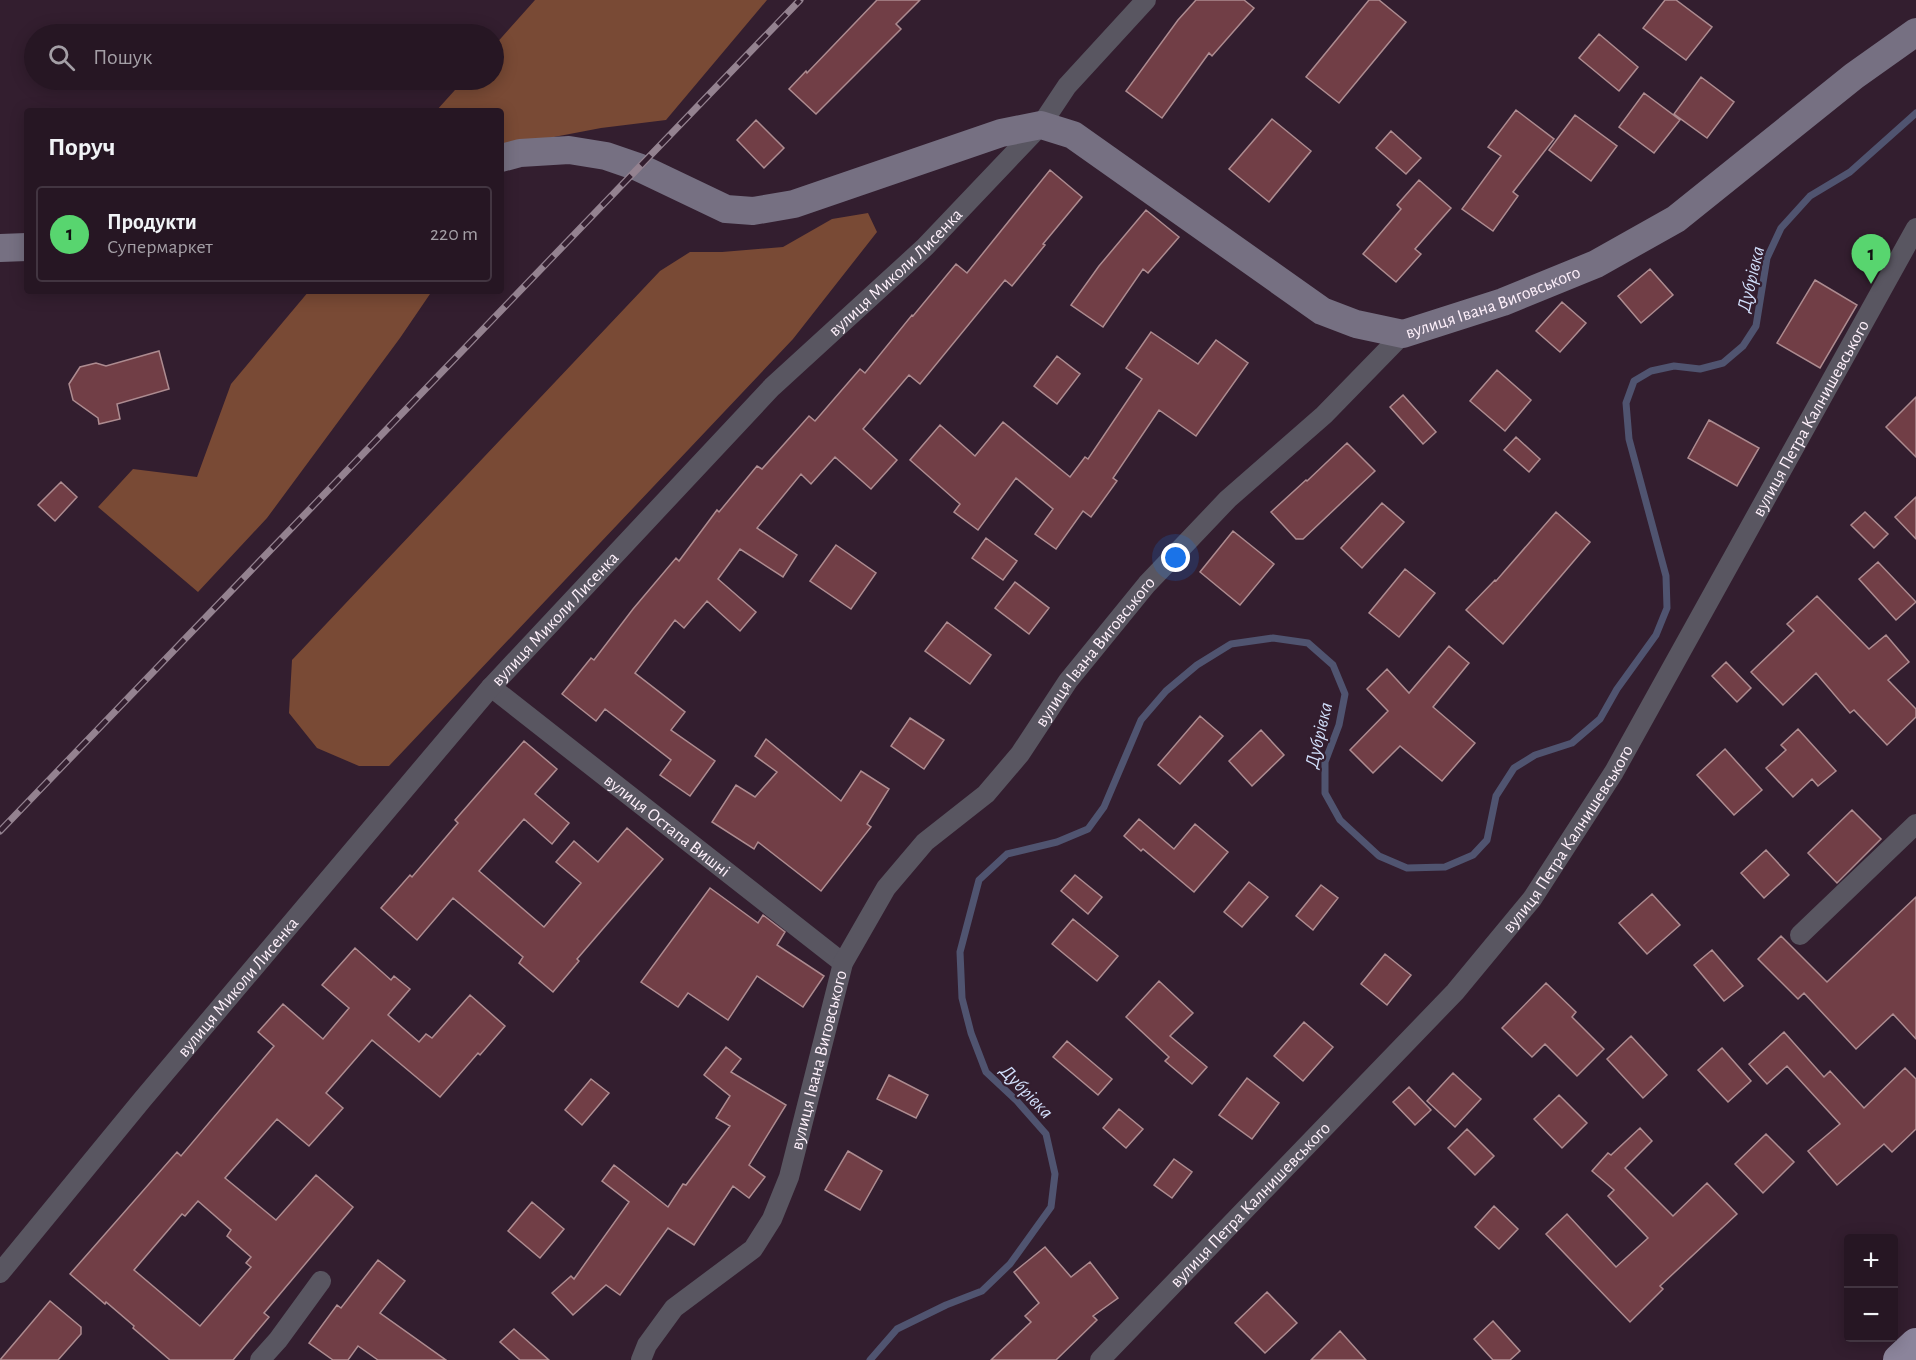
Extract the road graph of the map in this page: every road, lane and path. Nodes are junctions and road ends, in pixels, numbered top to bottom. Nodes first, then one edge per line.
1 (1146, 0) edge
2 (1916, 32) edge
3 (1041, 124) junction
4 (504, 157) edge
5 (1916, 228) edge
6 (24, 247) edge
7 (0, 248) edge
8 (1403, 334) junction
9 (491, 687) junction
10 (1916, 824) edge
11 (1800, 935) dead end
12 (843, 963) junction
13 (0, 1273) edge
14 (321, 1281) dead end
15 (1916, 1344) edge
16 (260, 1360) edge
17 (641, 1360) edge
18 (1100, 1360) edge
19 (1899, 1360) edge

1 - 3 street, вулиця Миколи Лисенка
2 - 8 main road, вулиця Івана Виговського
3 - 4 main road
3 - 8 main road
3 - 9 street, вулиця Миколи Лисенка
5 - 18 street, вулиця Петра Калнишевського
6 - 7 main road
8 - 12 street, вулиця Івана Виговського
9 - 12 street, вулиця Остапа Вишні
9 - 13 street, вулиця Миколи Лисенка
10 - 11 street
12 - 17 street, вулиця Івана Виговського
14 - 16 street
15 - 19 main road

